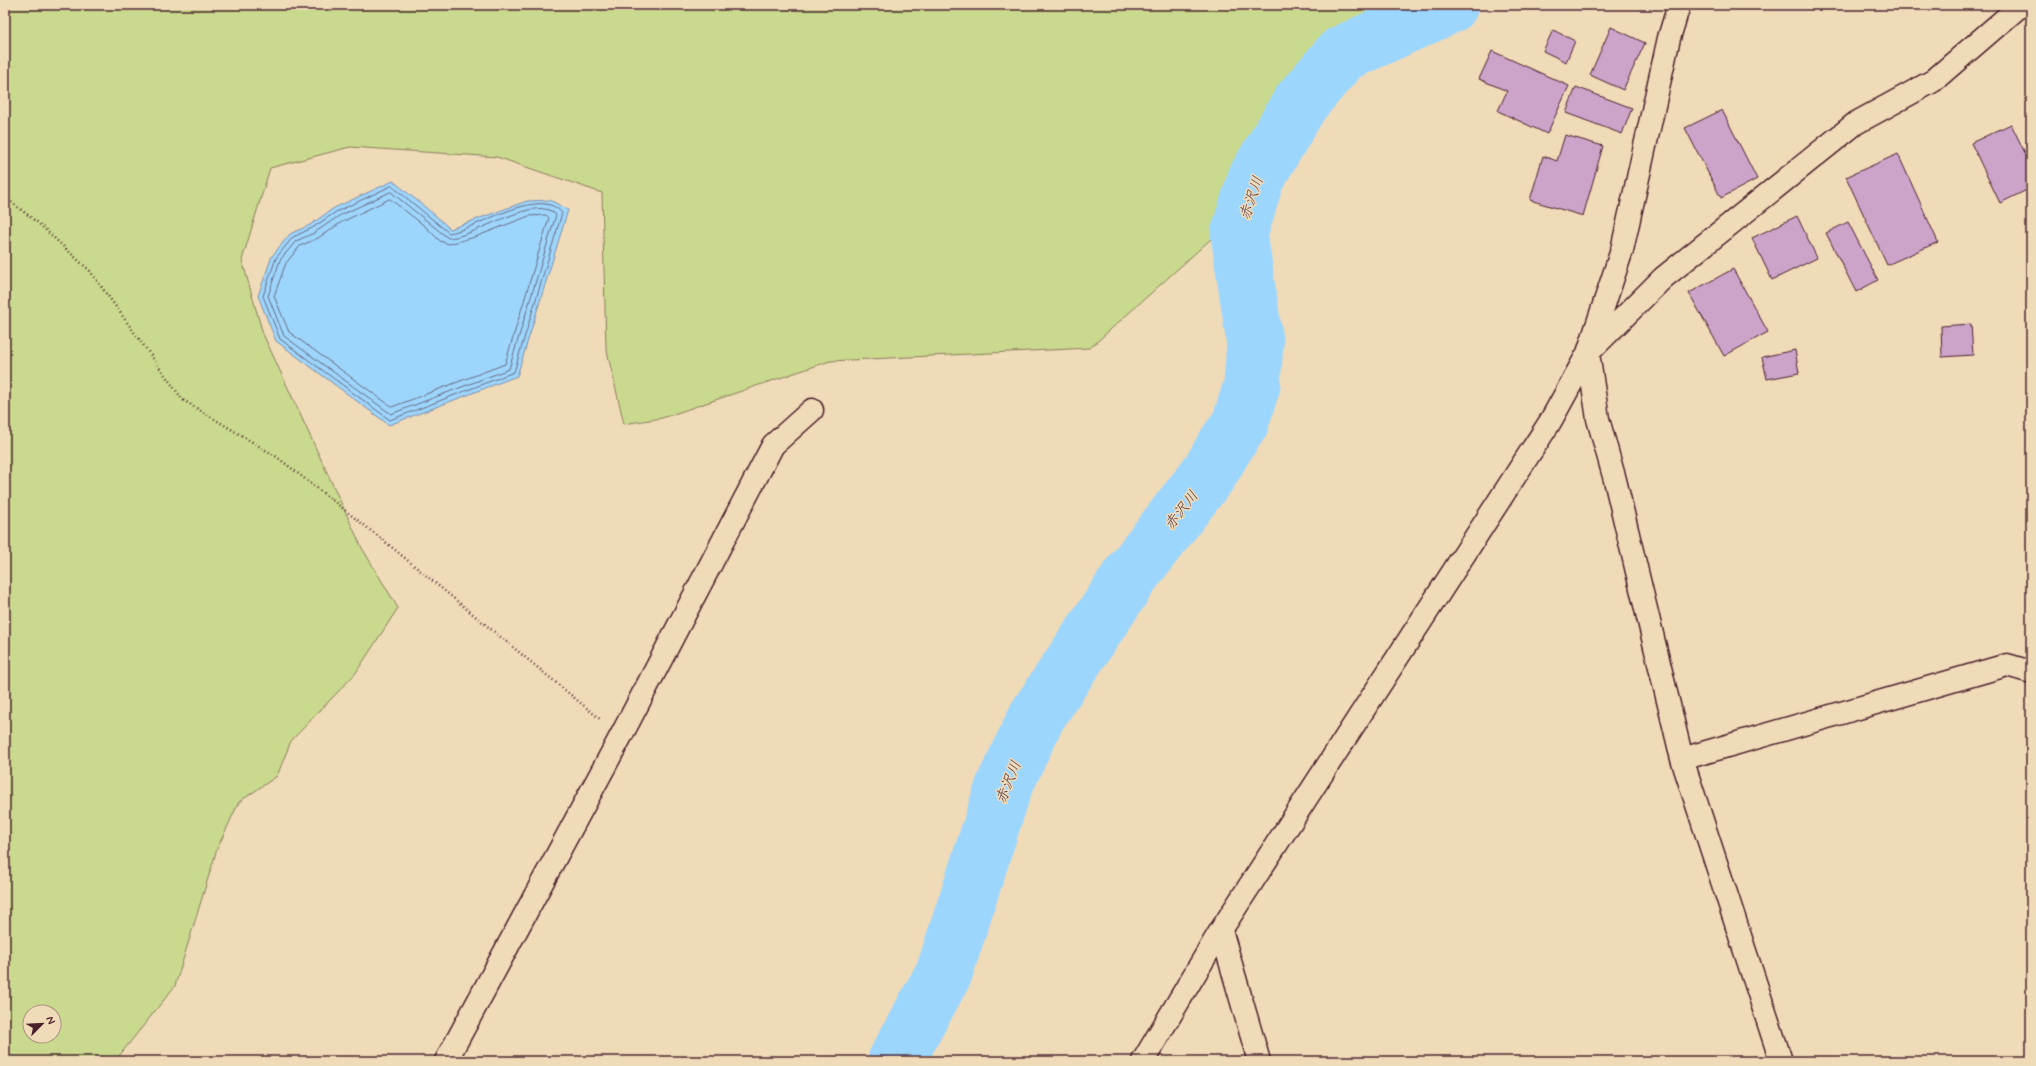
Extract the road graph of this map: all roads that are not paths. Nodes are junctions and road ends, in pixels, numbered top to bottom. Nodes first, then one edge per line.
1 (1679, 5) edge
2 (2021, 5) edge
3 (1588, 353) junction
4 (812, 410) dead end
5 (2031, 672) edge
6 (1682, 759) junction
7 (1221, 930) junction
8 (446, 1061) edge
9 (1143, 1061) edge
10 (1259, 1061) edge
11 (1781, 1061) edge

1 - 3 street
2 - 3 street
3 - 6 street
3 - 7 street
4 - 8 street
5 - 6 street
6 - 11 street
7 - 9 street
7 - 10 street

